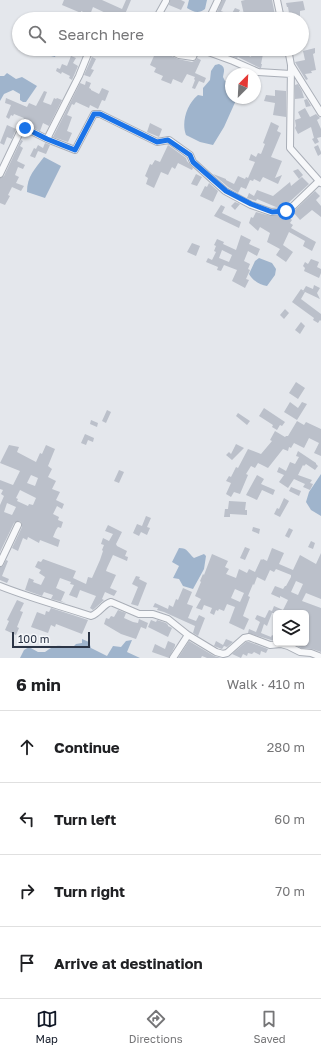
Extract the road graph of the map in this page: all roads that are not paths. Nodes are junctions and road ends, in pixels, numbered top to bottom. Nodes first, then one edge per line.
1 (218, 0) edge
2 (277, 0) edge
3 (166, 1) dead end
4 (160, 12) edge
5 (212, 12) edge
6 (280, 12) edge
7 (87, 56) edge
8 (219, 56) edge
9 (289, 56) edge
10 (291, 65) junction
11 (291, 74) junction
12 (321, 113) edge
13 (47, 139) junction
14 (0, 174) edge
15 (320, 183) edge
16 (18, 525) dead end
17 (0, 563) edge
18 (0, 586) edge
19 (188, 635) junction
20 (321, 657) edge
21 (174, 658) edge

1 - 5 street
2 - 6 street
3 - 4 street
7 - 13 street
8 - 11 street
9 - 10 street
10 - 11 street
10 - 12 street
11 - 15 street
13 - 14 street
13 - 15 street
16 - 17 street
18 - 19 street
19 - 20 street
19 - 21 street

